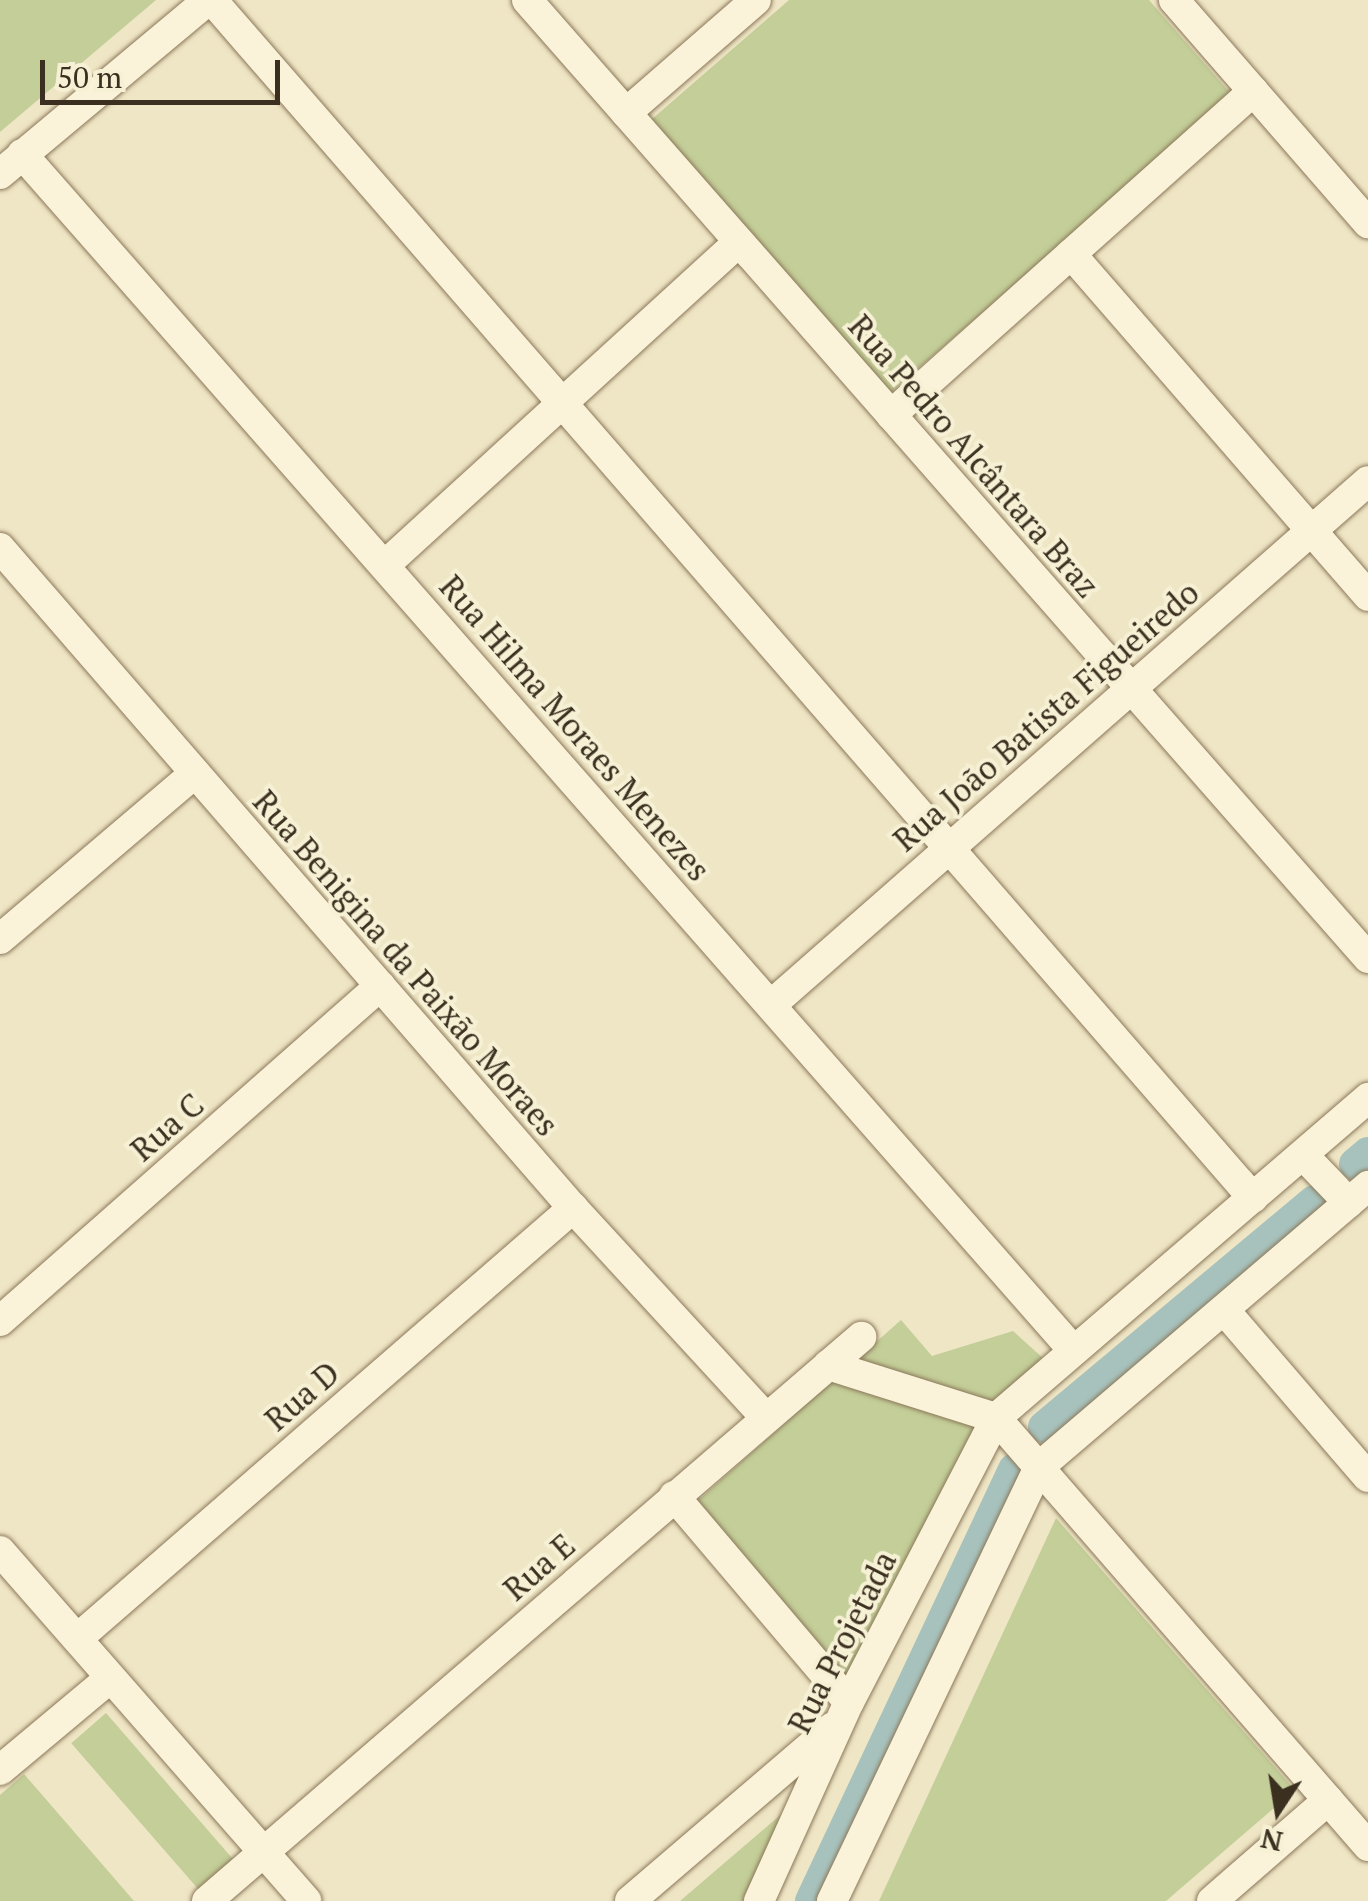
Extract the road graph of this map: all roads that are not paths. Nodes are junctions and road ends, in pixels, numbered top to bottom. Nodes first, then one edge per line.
1 (210, 0) edge
2 (527, 0) edge
3 (756, 0) edge
4 (1174, 0) edge
5 (1253, 91) junction
6 (626, 112) junction
7 (11, 164) edge
8 (1368, 222) edge
9 (740, 242) junction
10 (1071, 254) junction
11 (564, 402) junction
12 (891, 415) junction
13 (1368, 481) edge
14 (1312, 530) junction
15 (2, 555) edge
16 (385, 565) junction
17 (1368, 596) edge
18 (1132, 688) junction
19 (195, 772) junction
20 (950, 847) junction
21 (0, 939) edge
22 (1368, 958) edge
23 (380, 986) junction
24 (771, 1005) junction
25 (1368, 1098) edge
26 (1303, 1154) junction
27 (1358, 1195) edge
28 (1252, 1198) junction
29 (573, 1208) junction
30 (1226, 1311) junction
31 (0, 1321) edge
32 (860, 1337) dead end
33 (1073, 1350) junction
34 (828, 1365) junction
35 (766, 1418) junction
36 (996, 1418) junction
37 (1040, 1467) junction
38 (1368, 1477) edge
39 (674, 1496) junction
40 (0, 1551) edge
41 (78, 1638) junction
42 (110, 1678) junction
43 (845, 1711) junction
44 (0, 1770) edge
45 (1328, 1800) junction
46 (1368, 1846) edge
47 (263, 1852) junction
48 (208, 1901) edge
49 (306, 1901) edge
50 (630, 1901) edge
51 (758, 1901) edge
52 (832, 1901) edge
53 (1212, 1901) edge

1 - 7 street
1 - 11 street
2 - 6 street, Rua Pedro Alcântara Braz
3 - 6 street
4 - 5 street
5 - 8 street
5 - 10 street
6 - 9 street, Rua Pedro Alcântara Braz
7 - 16 street, Rua Hilma Moraes Menezes
9 - 11 street
9 - 12 street, Rua Pedro Alcântara Braz
10 - 12 street
10 - 14 street
11 - 16 street
11 - 20 street
12 - 18 street, Rua Pedro Alcântara Braz
13 - 14 street, Rua João Batista Figueiredo
14 - 17 street
14 - 18 street, Rua João Batista Figueiredo
15 - 19 street, Rua Benigina da Paixão Moraes
16 - 24 street, Rua Hilma Moraes Menezes
18 - 20 street, Rua João Batista Figueiredo
18 - 22 street, Rua Pedro Alcântara Braz
19 - 21 street
19 - 23 street, Rua Benigina da Paixão Moraes
20 - 24 street, Rua João Batista Figueiredo
20 - 28 street
23 - 29 street, Rua Benigina da Paixão Moraes
23 - 31 street, Rua C
24 - 33 street, Rua Hilma Moraes Menezes
25 - 26 street
26 - 27 street
26 - 28 street
27 - 30 street
28 - 33 street
29 - 35 street, Rua Benigina da Paixão Moraes
29 - 41 street, Rua D
30 - 37 street
30 - 38 street
32 - 34 street, Rua E
33 - 36 street
34 - 35 street, Rua E
34 - 36 street
35 - 39 street, Rua E
36 - 37 street
36 - 43 street, Rua Projetada
37 - 45 street
37 - 52 street
39 - 43 street
39 - 47 street, Rua E
40 - 41 street
41 - 42 street
42 - 44 street
42 - 47 street
43 - 50 street
43 - 51 street, Rua Projetada
45 - 46 street
45 - 53 street
47 - 48 street, Rua E
47 - 49 street

